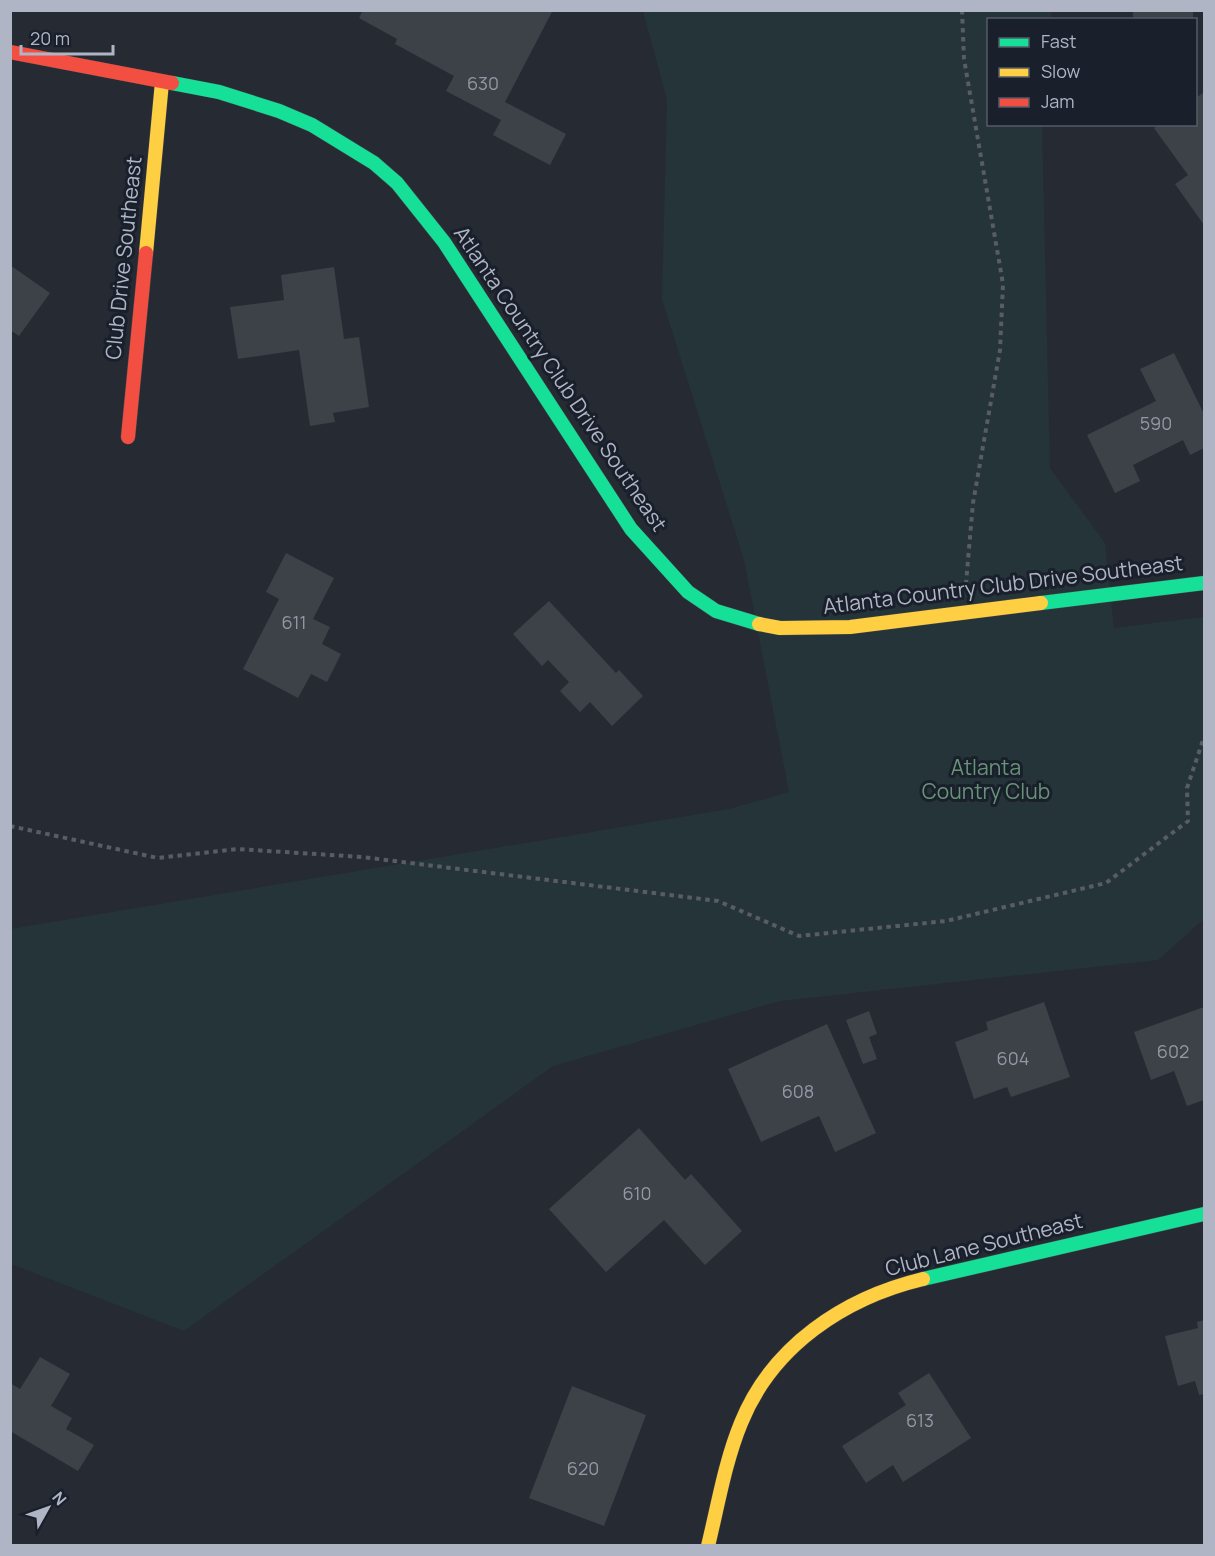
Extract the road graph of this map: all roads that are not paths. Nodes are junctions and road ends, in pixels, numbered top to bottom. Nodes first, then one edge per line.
1 (10, 52) edge
2 (162, 82) junction
3 (128, 437) dead end
4 (1204, 582) edge
5 (1204, 1214) edge
6 (708, 1545) edge

1 - 2 street, Atlanta Country Club Drive Southeast
2 - 3 street, Club Drive Southeast
2 - 4 street, Atlanta Country Club Drive Southeast
5 - 6 street, Club Lane Southeast

